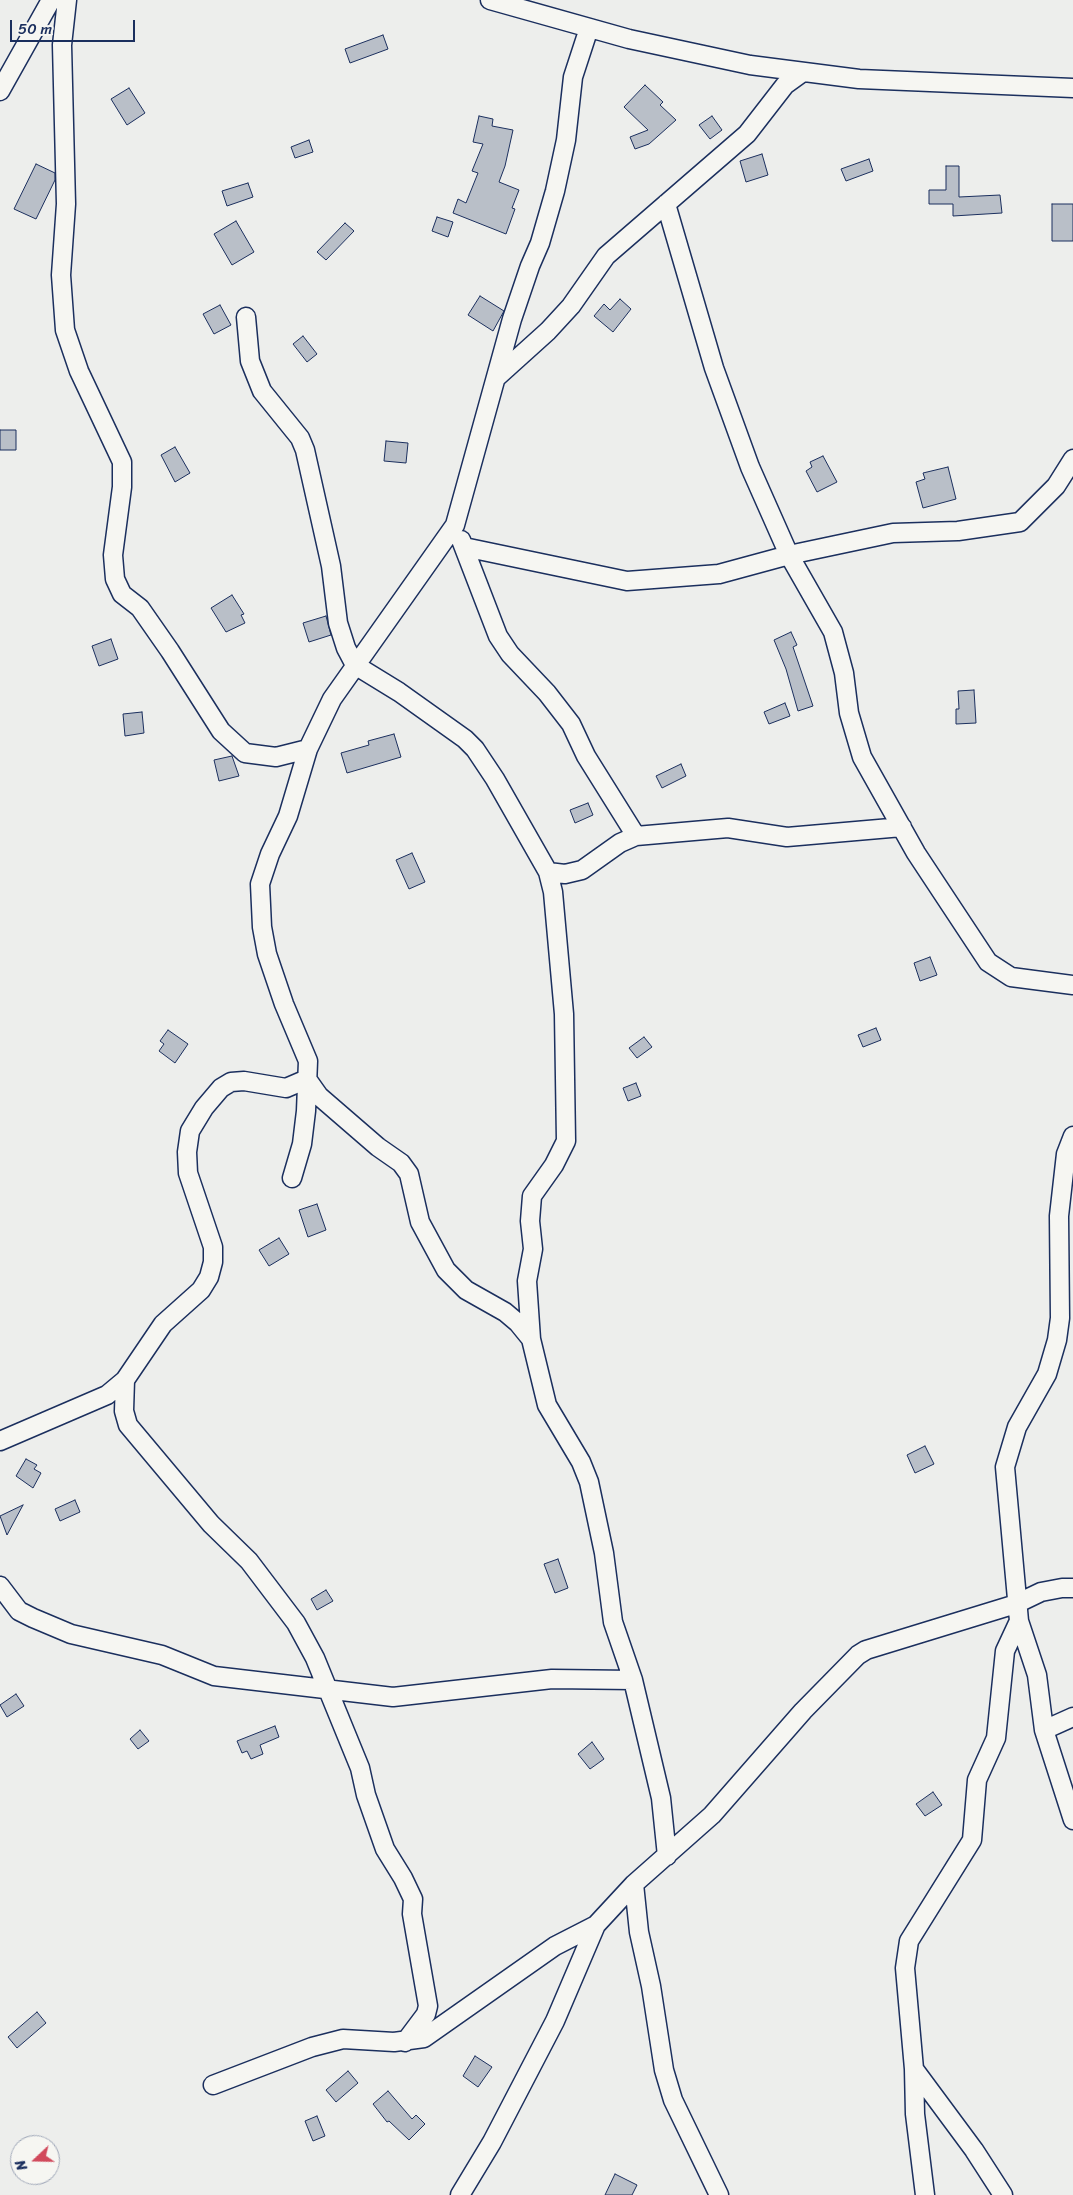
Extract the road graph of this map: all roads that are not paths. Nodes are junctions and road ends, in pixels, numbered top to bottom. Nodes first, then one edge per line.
1 (51, 0) edge
2 (67, 0) edge
3 (490, 0) edge
4 (589, 28) junction
5 (803, 72) junction
6 (1073, 88) edge
7 (0, 90) edge
8 (666, 204) junction
9 (246, 317) dead end
10 (497, 377) junction
11 (1073, 459) edge
12 (455, 525) junction
13 (464, 547) junction
14 (789, 555) junction
15 (355, 665) junction
16 (308, 749) junction
17 (902, 827) junction
18 (636, 836) junction
19 (548, 872) junction
20 (1073, 985) edge
21 (307, 1079) junction
22 (1073, 1136) edge
23 (292, 1178) dead end
24 (531, 1339) junction
25 (125, 1380) junction
26 (0, 1441) edge
27 (0, 1586) edge
28 (1073, 1588) edge
29 (1018, 1613) junction
30 (632, 1680) junction
31 (327, 1688) junction
32 (1073, 1717) edge
33 (1044, 1730) junction
34 (1073, 1820) edge
35 (667, 1856) junction
36 (634, 1884) junction
37 (596, 1925) junction
38 (405, 2042) junction
39 (914, 2068) junction
40 (214, 2085) dead end
41 (460, 2195) edge
42 (719, 2195) edge
43 (925, 2195) edge
44 (1003, 2195) edge

1 - 7 street
2 - 16 street
3 - 4 street
4 - 5 street
4 - 10 street
5 - 6 street
5 - 8 street
8 - 10 street
8 - 14 street
9 - 15 street
10 - 12 street
11 - 14 street
12 - 13 street
12 - 15 street
13 - 14 street
13 - 18 street
14 - 17 street
15 - 16 street
15 - 19 street
16 - 21 street
17 - 18 street
17 - 20 street
18 - 19 street
19 - 24 street
21 - 23 street
21 - 24 street
21 - 25 street
22 - 29 street
24 - 30 street
25 - 26 street
25 - 31 street
27 - 31 street
28 - 29 street
29 - 33 street
29 - 35 street
29 - 39 street
30 - 31 street
30 - 35 street
31 - 38 street
32 - 33 street
33 - 34 street
35 - 36 street
36 - 37 street
36 - 42 street
37 - 38 street
37 - 41 street
38 - 40 street
39 - 43 street
39 - 44 street

